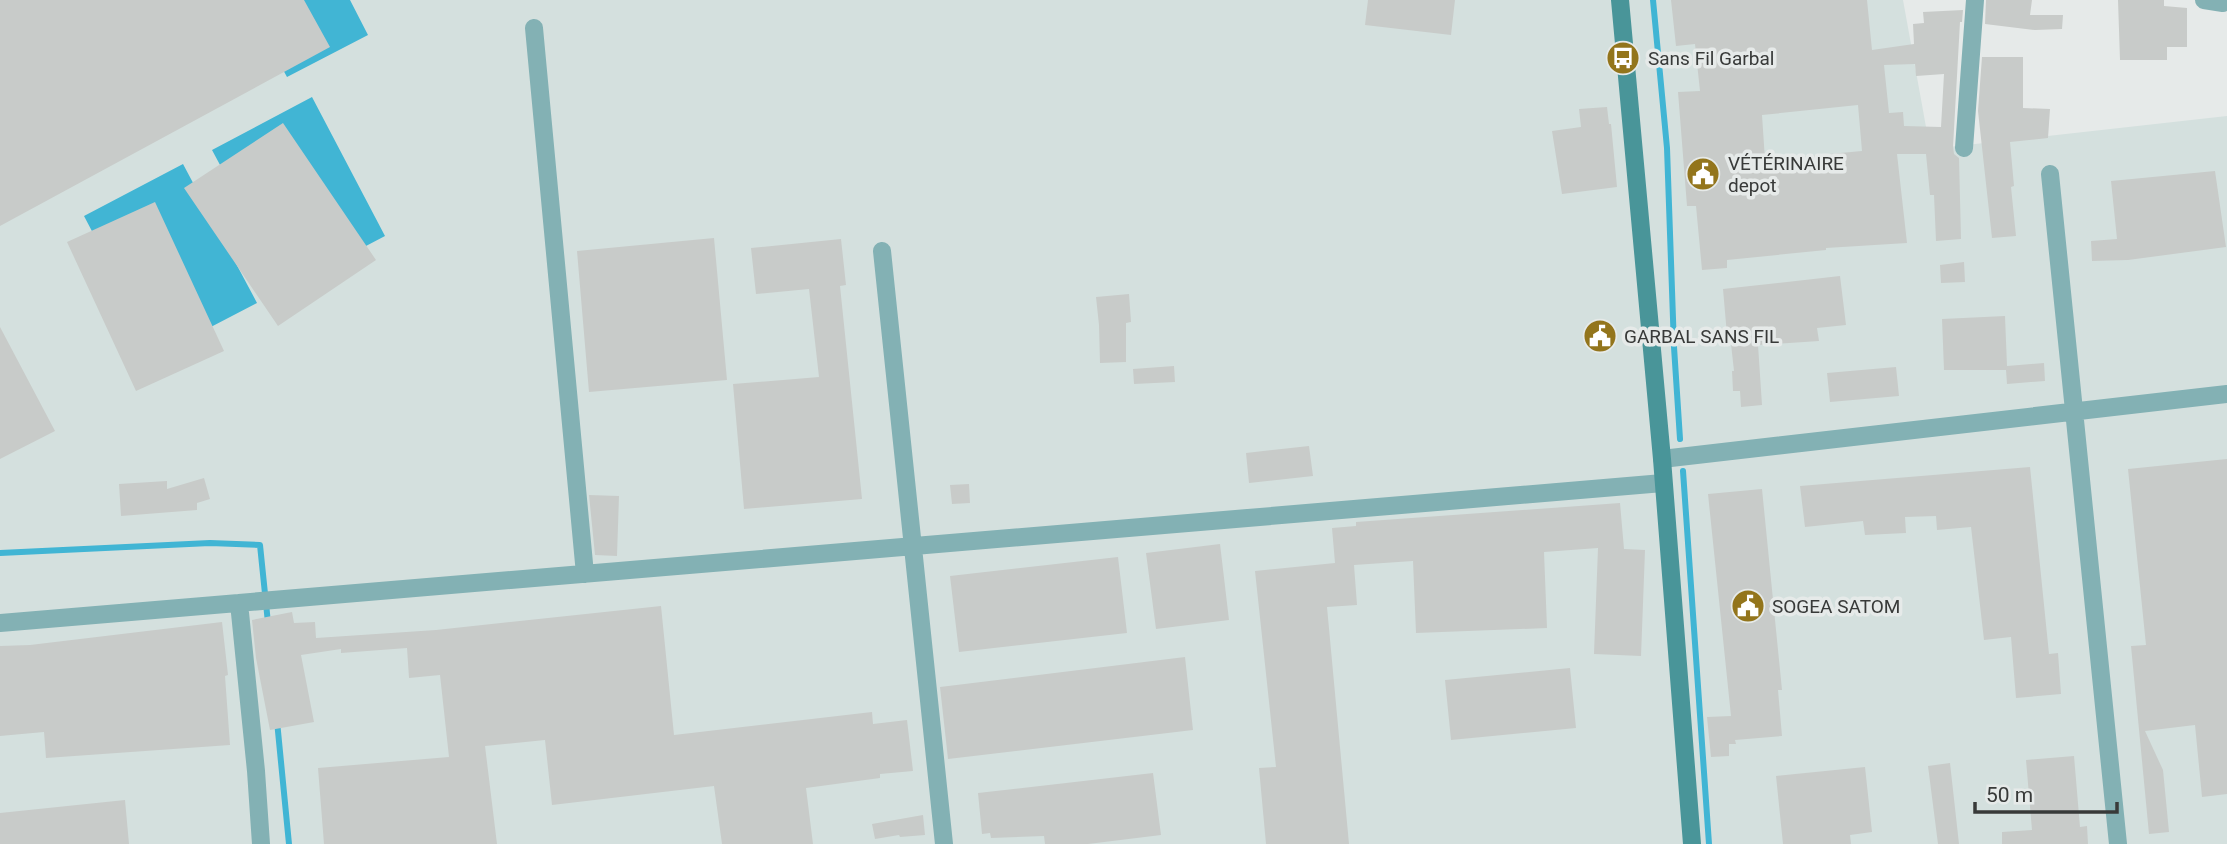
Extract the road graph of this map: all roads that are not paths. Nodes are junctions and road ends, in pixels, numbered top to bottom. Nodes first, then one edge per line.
1 (1620, 0) edge
2 (1975, 0) edge
3 (2204, 0) edge
4 (2223, 3) edge
5 (534, 28) dead end
6 (1964, 148) dead end
7 (2050, 174) dead end
8 (882, 251) dead end
9 (2227, 394) edge
10 (2074, 411) junction
11 (1662, 459) junction
12 (1663, 483) junction
13 (913, 546) junction
14 (585, 574) junction
15 (239, 603) junction
16 (0, 623) edge
17 (261, 844) edge
18 (944, 844) edge
19 (1692, 844) edge
20 (2118, 844) edge

1 - 11 street
2 - 6 street
3 - 4 street
5 - 14 street
7 - 10 street
8 - 13 street
9 - 10 street
10 - 11 street
10 - 20 street
11 - 12 street
12 - 13 street
12 - 19 street
13 - 14 street
13 - 18 street
14 - 15 street
15 - 16 street
15 - 17 street

